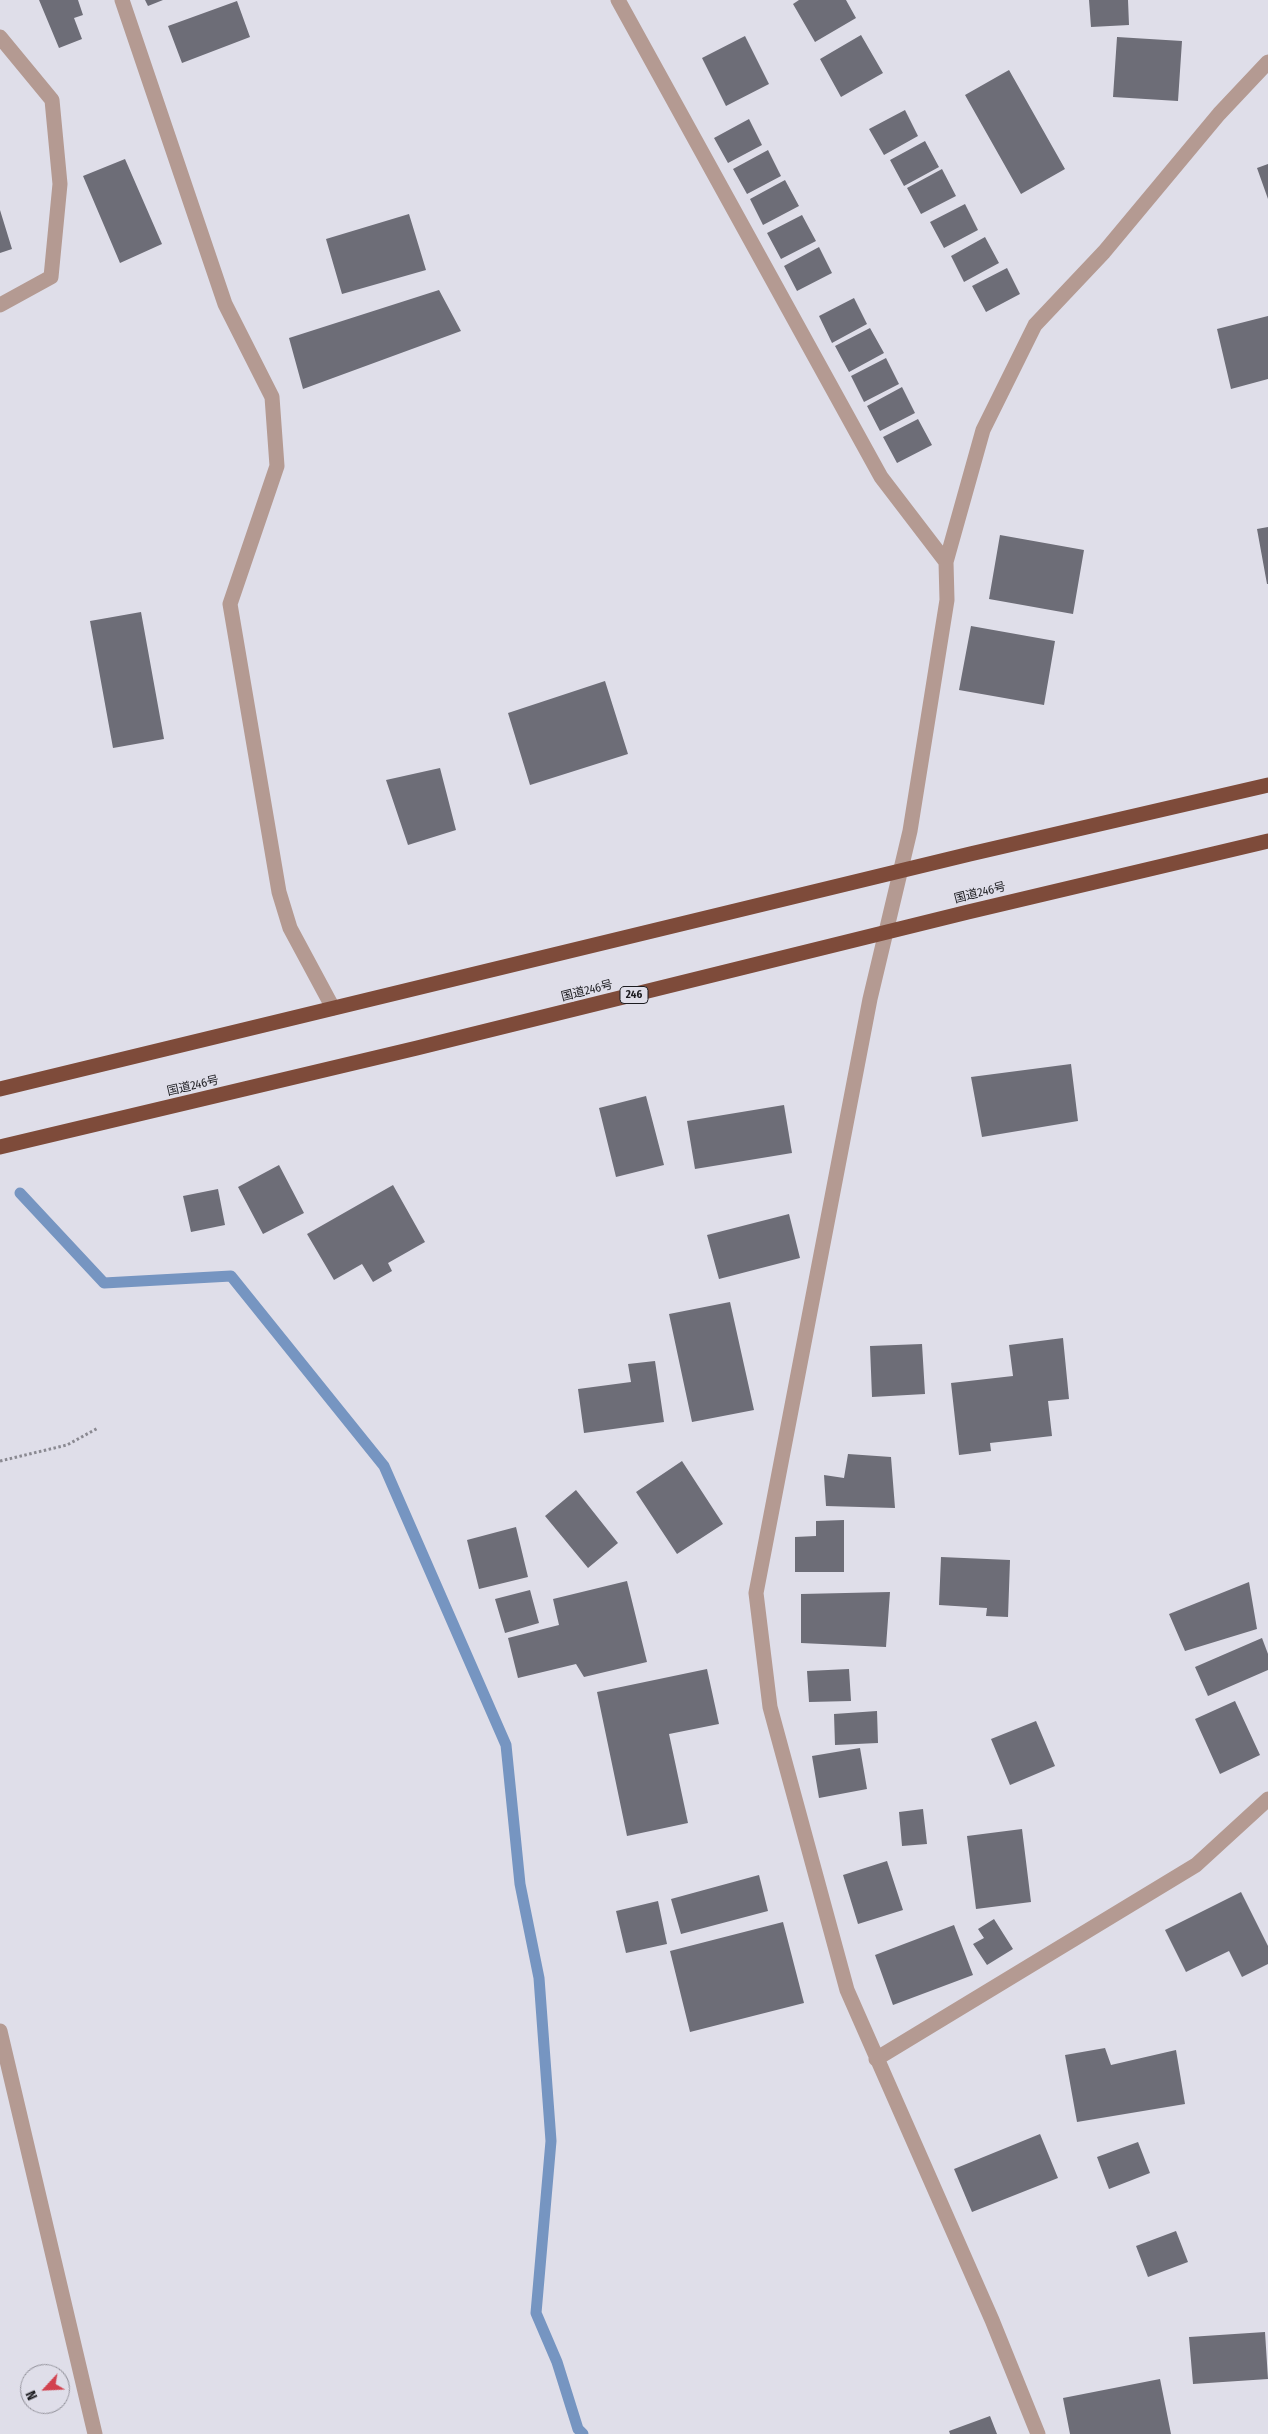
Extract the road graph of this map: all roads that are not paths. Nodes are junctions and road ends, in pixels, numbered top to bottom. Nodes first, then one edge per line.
1 (122, 0) edge
2 (618, 0) edge
3 (0, 37) edge
4 (1268, 62) edge
5 (0, 304) edge
6 (946, 562) junction
7 (1268, 785) edge
8 (1268, 841) edge
9 (900, 872) junction
10 (886, 932) junction
11 (333, 1008) junction
12 (0, 1089) edge
13 (0, 1147) edge
14 (1268, 1799) edge
15 (0, 2031) edge
16 (876, 2059) junction
17 (95, 2434) edge
18 (1038, 2434) edge

1 - 11 street
2 - 6 street
3 - 5 street
4 - 6 street
6 - 9 street
7 - 9 highway
8 - 10 highway, 国道246号 / 246
9 - 10 street
9 - 11 highway
10 - 13 highway, 国道246号 / 246
10 - 16 street
11 - 12 highway
14 - 16 street
15 - 17 street
16 - 18 street

